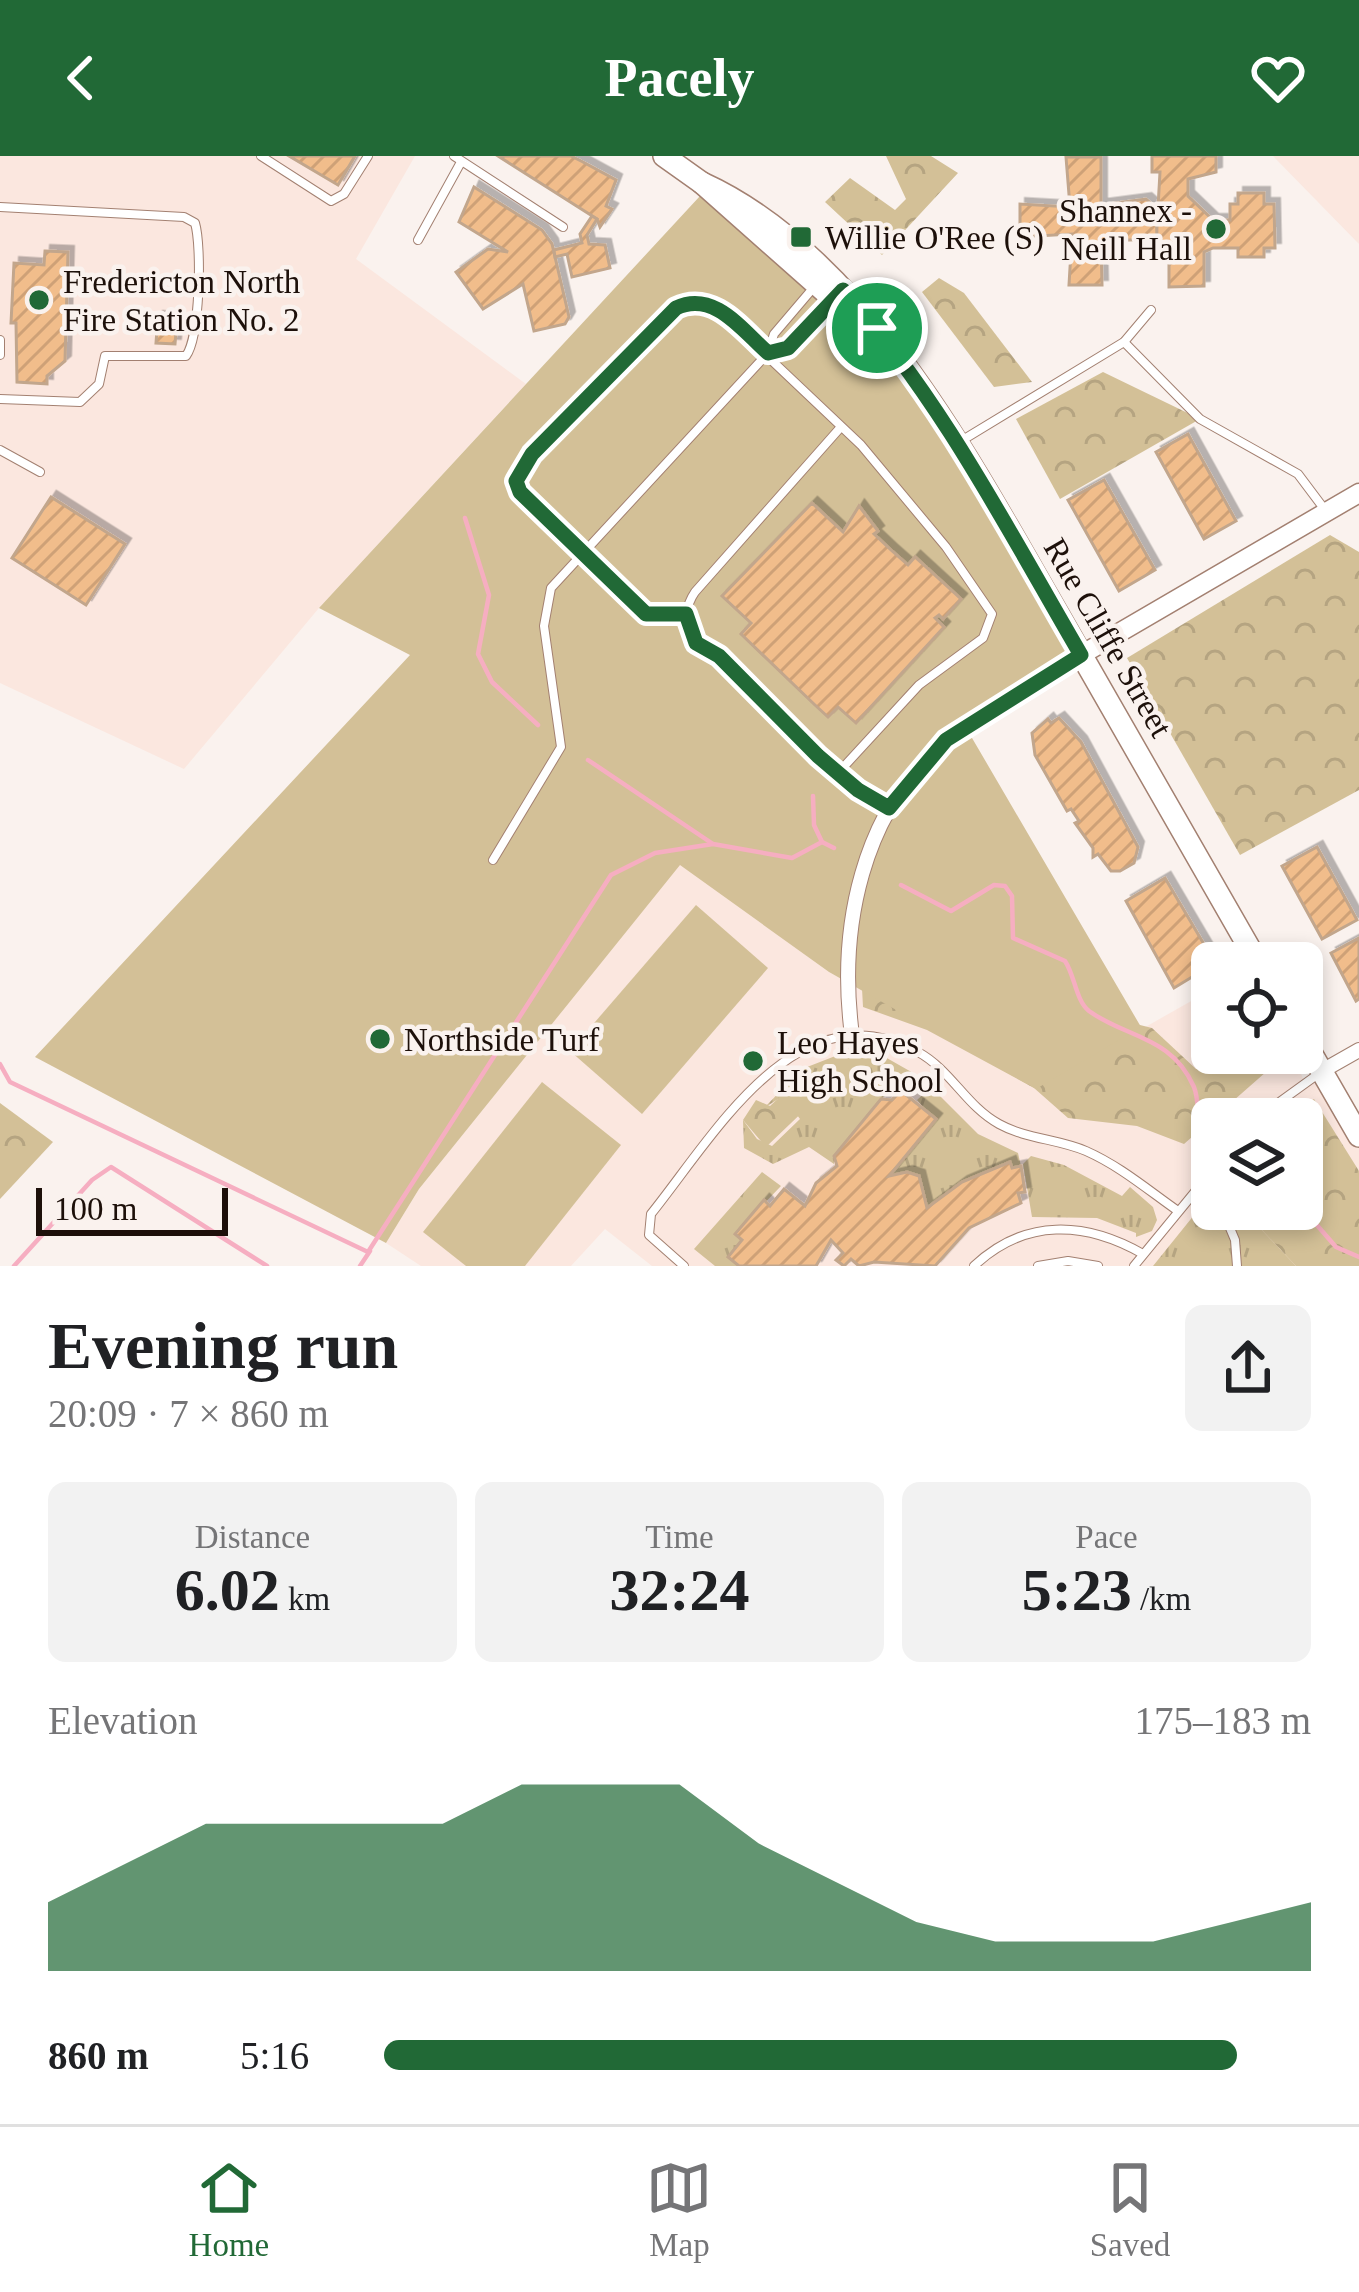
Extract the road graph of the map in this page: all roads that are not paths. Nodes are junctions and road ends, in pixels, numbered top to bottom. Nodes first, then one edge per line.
1 (261, 156) edge
2 (368, 156) edge
3 (664, 156) edge
4 (458, 159) edge
5 (702, 183) junction
6 (0, 207) edge
7 (563, 227) dead end
8 (418, 240) dead end
9 (826, 288) junction
10 (1151, 310) dead end
11 (0, 340) edge
12 (1124, 342) junction
13 (768, 353) junction
14 (0, 355) edge
15 (0, 399) edge
16 (840, 428) junction
17 (957, 443) junction
18 (0, 450) edge
19 (40, 472) dead end
20 (1359, 493) edge
21 (1325, 511) junction
22 (582, 553) junction
23 (686, 614) junction
24 (1081, 655) junction
25 (838, 773) junction
26 (889, 808) junction
27 (493, 860) dead end
28 (1246, 942) edge
29 (852, 1035) junction
30 (1359, 1050) edge
31 (1323, 1070) edge
32 (1323, 1073) edge
33 (1318, 1074) edge
34 (1285, 1098) edge
35 (1359, 1136) edge
36 (1191, 1196) edge
37 (1178, 1211) junction
38 (1231, 1230) edge
39 (1143, 1254) junction
40 (684, 1266) edge
41 (974, 1266) edge
42 (1038, 1266) edge
43 (1099, 1266) edge
44 (1134, 1266) edge
45 (1237, 1266) edge

1 - 2 lane
3 - 5 main road, Rue Cliffe Street
4 - 7 lane
4 - 8 lane
5 - 9 main road, Rue Cliffe Street
5 - 9 main road, Rue Cliffe Street
6 - 15 lane
9 - 13 lane
9 - 13 lane
9 - 17 main road, Rue Cliffe Street
10 - 12 lane
11 - 14 lane
12 - 17 lane
12 - 21 lane
13 - 16 lane
13 - 22 lane
13 - 22 lane
16 - 23 lane
16 - 25 lane
17 - 24 main road, Rue Cliffe Street
18 - 19 lane
20 - 21 street
21 - 24 street
22 - 23 lane
22 - 27 lane
23 - 25 lane
24 - 26 street
24 - 28 main road, Rue Cliffe Street
25 - 26 lane
26 - 29 street
29 - 37 lane
29 - 40 lane
30 - 31 street
32 - 35 main road
33 - 34 lane
36 - 37 lane
37 - 39 lane
38 - 45 lane
39 - 41 lane
39 - 44 lane
42 - 43 lane

